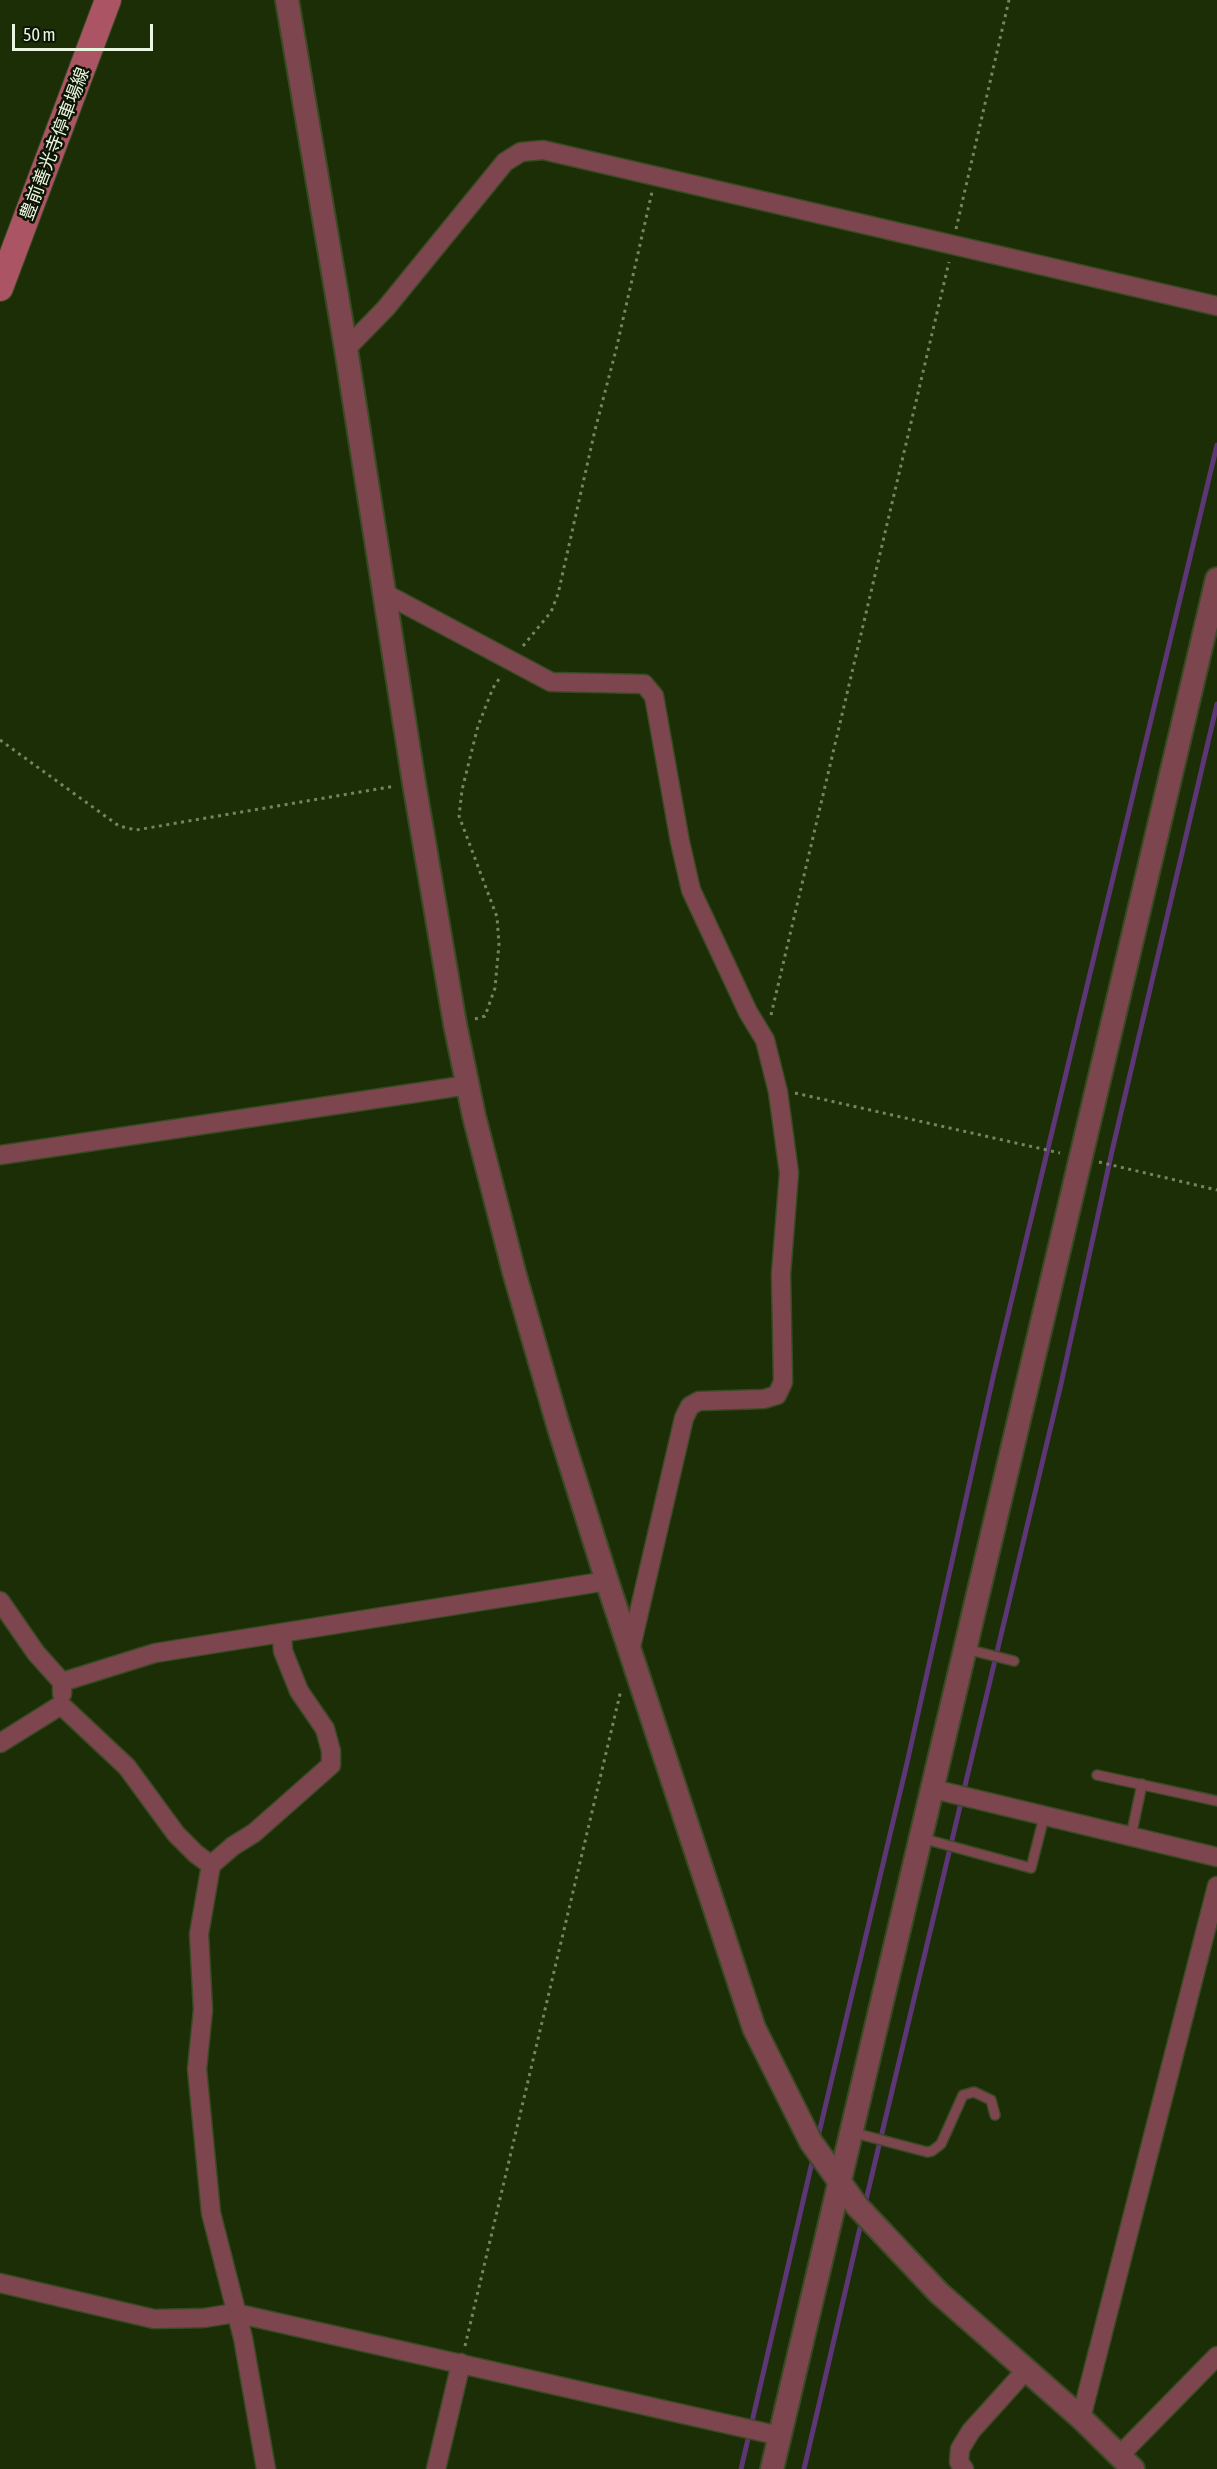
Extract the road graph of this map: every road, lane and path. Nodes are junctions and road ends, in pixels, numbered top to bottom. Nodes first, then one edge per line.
1 (108, 0) edge
2 (287, 0) edge
3 (1010, 0) edge
4 (657, 178) junction
5 (953, 244) junction
6 (0, 288) edge
7 (1217, 306) edge
8 (346, 349) junction
9 (1217, 579) edge
10 (384, 593) junction
11 (511, 662) junction
12 (0, 740) edge
13 (414, 783) junction
14 (455, 1024) junction
15 (765, 1040) junction
16 (468, 1085) junction
17 (778, 1092) junction
18 (1058, 1153) dead end
19 (0, 1155) edge
20 (1101, 1163) dead end
21 (1217, 1190) edge
22 (607, 1581) junction
23 (0, 1601) edge
24 (282, 1634) junction
25 (630, 1651) junction
26 (977, 1651) junction
27 (1012, 1660) dead end
28 (62, 1682) junction
29 (622, 1686) dead end
30 (61, 1705) junction
31 (0, 1743) edge
32 (1097, 1775) dead end
33 (1142, 1784) junction
34 (953, 1794) junction
35 (1217, 1801) edge
36 (1044, 1817) junction
37 (1131, 1836) junction
38 (921, 1838) junction
39 (1217, 1857) edge
40 (211, 1865) junction
41 (1217, 1886) edge
42 (994, 2115) dead end
43 (862, 2135) junction
44 (839, 2184) junction
45 (0, 2283) edge
46 (235, 2313) junction
47 (1217, 2356) edge
48 (461, 2363) junction
49 (1027, 2369) junction
50 (1081, 2418) junction
51 (760, 2432) junction
52 (1126, 2463) edge
53 (266, 2469) edge
54 (436, 2469) edge
55 (772, 2469) edge
56 (964, 2469) edge

1 - 6 main road, 豊前善光寺停車場線
2 - 8 street
3 - 5 path
4 - 5 street
4 - 8 street
4 - 11 path
5 - 7 street
5 - 15 path
8 - 10 street
9 - 26 street
10 - 11 street
10 - 13 street
11 - 14 path
11 - 15 street
12 - 13 path
13 - 14 street
14 - 16 street
15 - 17 street
16 - 19 street
16 - 22 street
17 - 18 path
17 - 25 street
20 - 21 path
22 - 24 street
22 - 25 street
23 - 28 street
24 - 28 street
24 - 40 street
25 - 44 street
26 - 27 lane
26 - 34 street
28 - 30 street
29 - 48 path
30 - 31 street
30 - 40 street
32 - 33 lane
33 - 35 lane
33 - 37 lane
34 - 36 street
34 - 38 street
36 - 37 street
36 - 38 lane
37 - 39 street
38 - 43 street
40 - 46 street
41 - 50 street
42 - 43 lane
43 - 44 street
44 - 49 street
44 - 51 street
45 - 46 street
46 - 48 street
46 - 53 street
47 - 52 street
48 - 51 street
48 - 54 street
49 - 50 street
49 - 56 street
50 - 52 street
51 - 55 street

